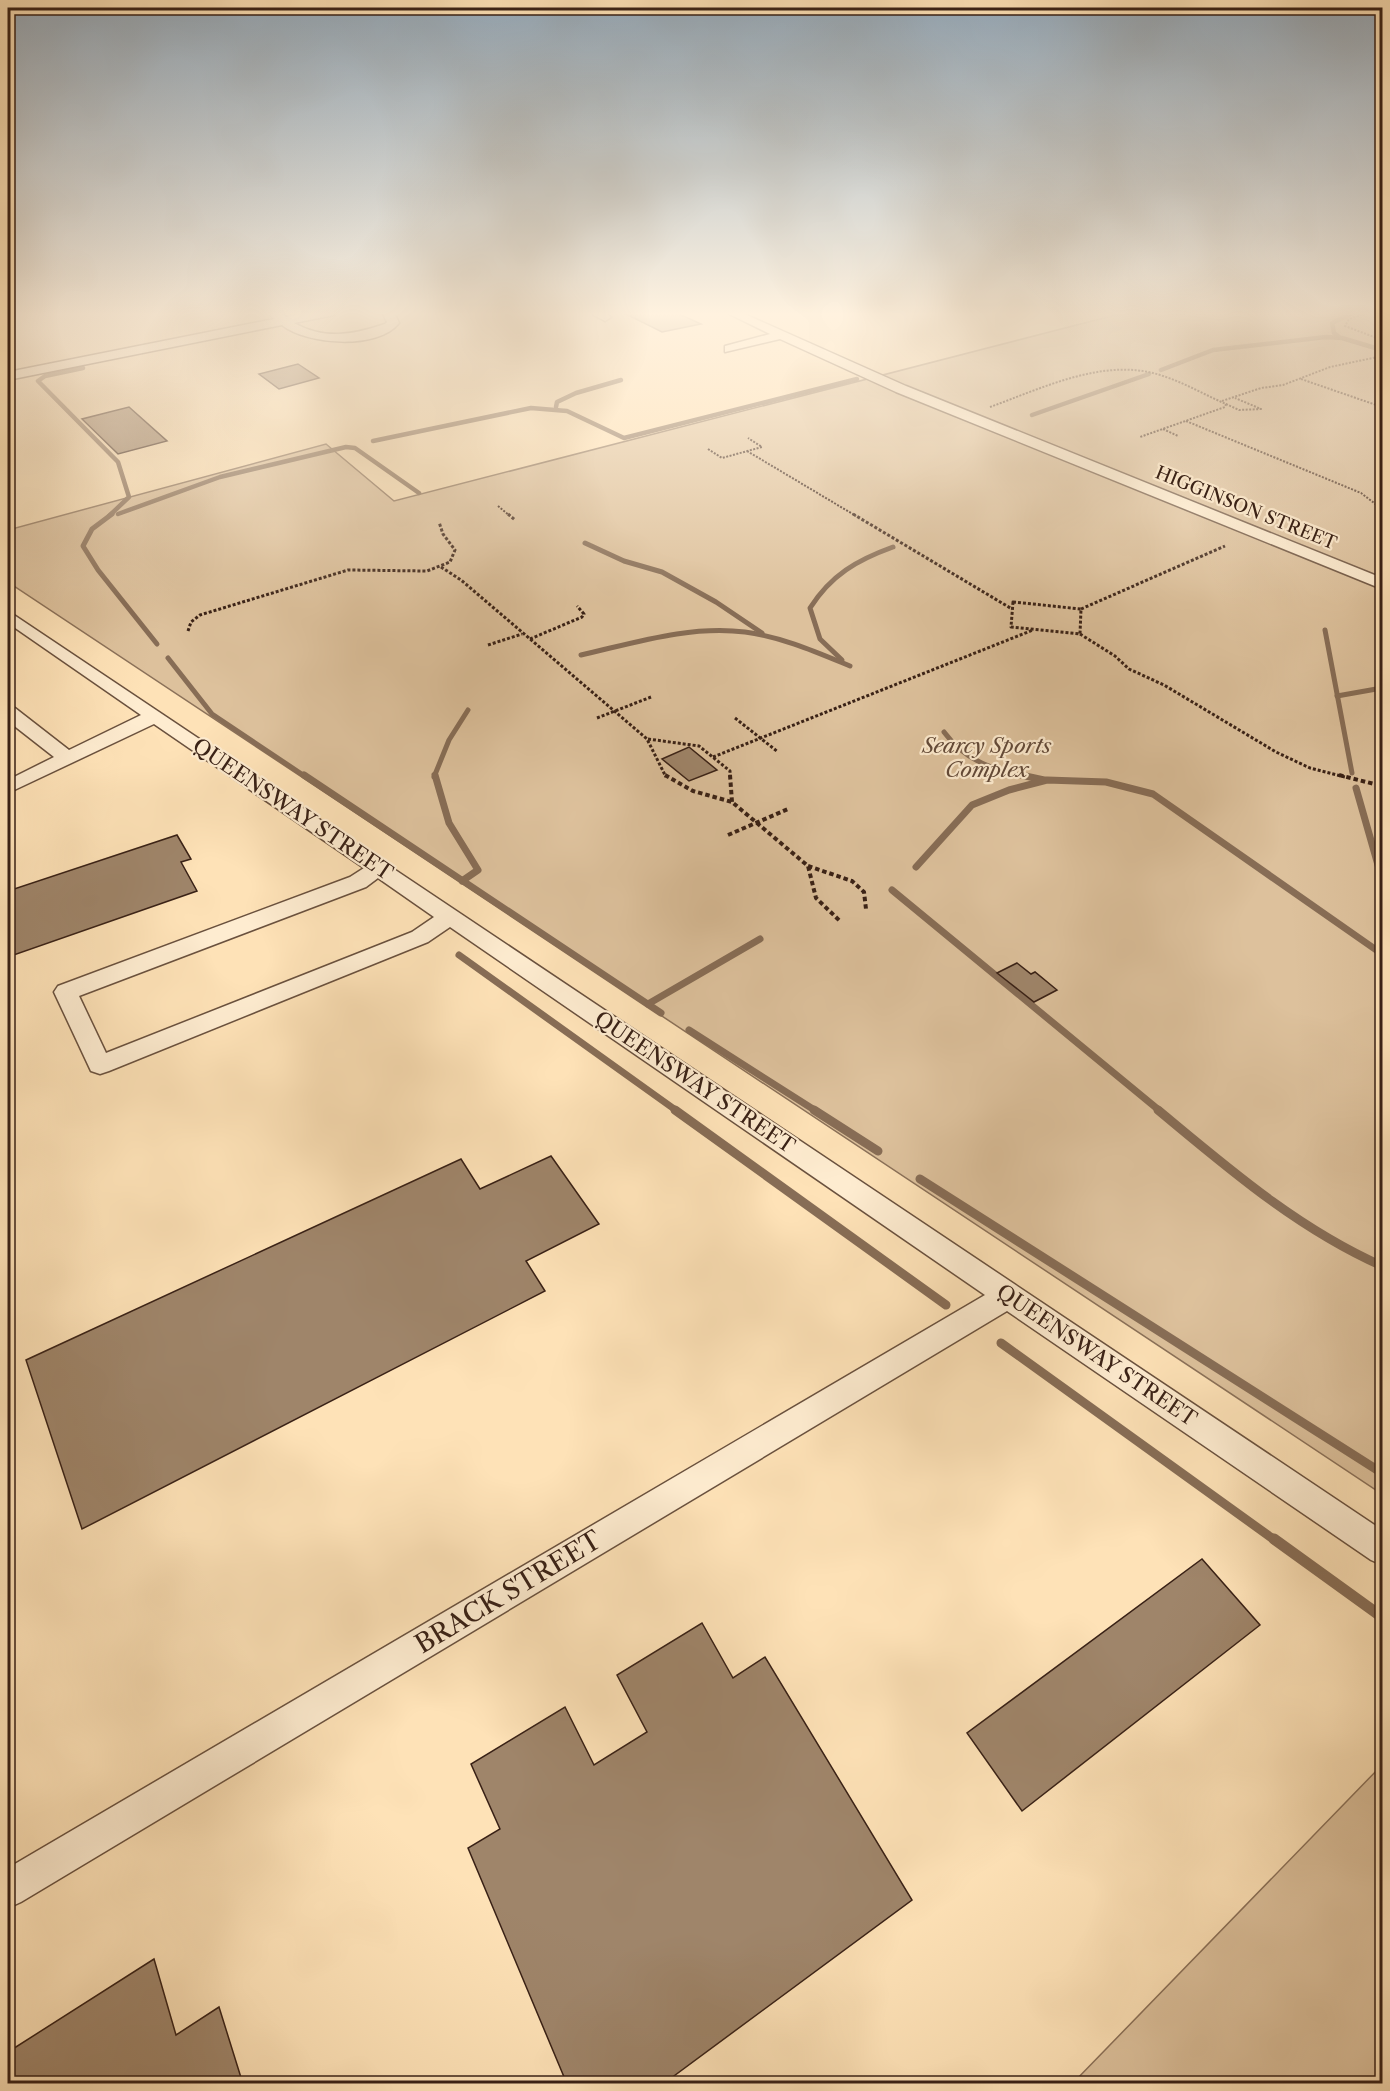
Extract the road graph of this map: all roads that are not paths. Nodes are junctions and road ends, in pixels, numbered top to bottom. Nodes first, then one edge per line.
1 (950, 410) edge
2 (1383, 584) edge
3 (8, 616) edge
4 (8, 712) edge
5 (155, 716) junction
6 (68, 758) junction
7 (8, 787) edge
8 (379, 868) junction
9 (451, 916) junction
10 (1009, 1295) junction
11 (1383, 1549) edge
12 (8, 1889) edge

1 - 2 street, HIGGINSON STREET
3 - 5 street, QUEENSWAY STREET
4 - 6 street
5 - 6 street
5 - 8 street, QUEENSWAY STREET
6 - 7 street
8 - 9 street, QUEENSWAY STREET
8 - 9 street
9 - 10 street, QUEENSWAY STREET
10 - 11 street, QUEENSWAY STREET
10 - 12 street, BRACK STREET

